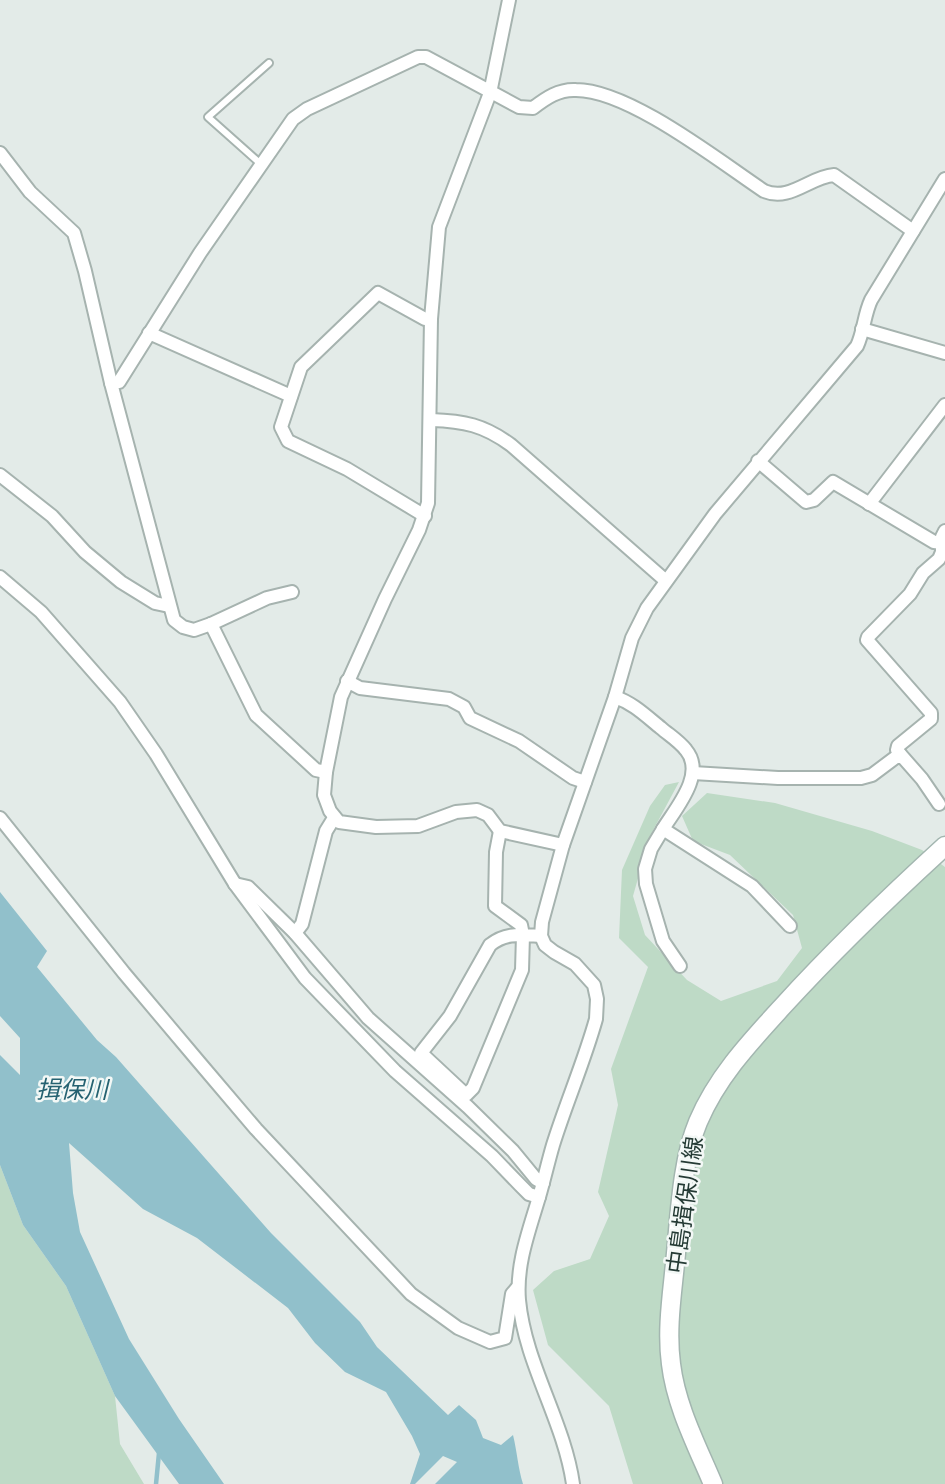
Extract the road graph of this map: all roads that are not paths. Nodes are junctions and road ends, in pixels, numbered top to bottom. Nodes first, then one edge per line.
1 (509, 0) edge
2 (269, 63) dead end
3 (490, 93) junction
4 (0, 153) edge
5 (262, 165) junction
6 (945, 178) edge
7 (913, 231) junction
8 (431, 319) junction
9 (863, 330) junction
10 (149, 333) junction
11 (945, 353) edge
12 (111, 383) junction
13 (291, 396) junction
14 (945, 405) edge
15 (431, 420) junction
16 (758, 461) junction
17 (0, 475) edge
18 (869, 504) junction
19 (425, 516) junction
20 (944, 537) edge
21 (0, 576) edge
22 (666, 581) junction
23 (292, 592) dead end
24 (169, 606) junction
25 (211, 624) junction
26 (347, 681) junction
27 (615, 697) junction
28 (900, 754) junction
29 (326, 772) junction
30 (693, 773) junction
31 (585, 782) junction
32 (939, 804) dead end
33 (0, 818) edge
34 (334, 818) junction
35 (663, 829) junction
36 (500, 831) junction
37 (564, 845) junction
38 (945, 846) edge
39 (236, 884) junction
40 (790, 926) dead end
41 (295, 933) junction
42 (523, 935) junction
43 (541, 936) junction
44 (680, 966) dead end
45 (543, 1183) junction
46 (539, 1197) junction
47 (519, 1286) junction
48 (573, 1484) edge
49 (713, 1484) edge

1 - 3 street
2 - 5 lane
3 - 5 street
3 - 7 street
3 - 8 street
4 - 12 street
5 - 10 street
6 - 7 street
7 - 9 street
8 - 13 street
8 - 15 street
9 - 11 street
9 - 16 street
10 - 12 street
10 - 13 street
12 - 24 street
13 - 19 street
14 - 18 street
15 - 19 street
15 - 22 street
16 - 18 street
16 - 22 street
17 - 24 street
18 - 20 street
19 - 26 street
20 - 28 street
21 - 39 street
22 - 27 street
23 - 25 street
24 - 25 street
25 - 29 street
26 - 29 street
26 - 31 street
27 - 30 street
27 - 31 street
28 - 30 street
28 - 32 street
29 - 34 street
30 - 35 street
31 - 37 street
33 - 47 street
34 - 36 street
34 - 41 street
35 - 40 street
35 - 44 street
36 - 37 street
36 - 42 street
37 - 43 street
38 - 49 main road, 中島揖保川線
39 - 41 street
39 - 46 street
41 - 45 street
42 - 42 street
42 - 43 street
43 - 45 street
45 - 46 street
46 - 47 street
47 - 48 street

